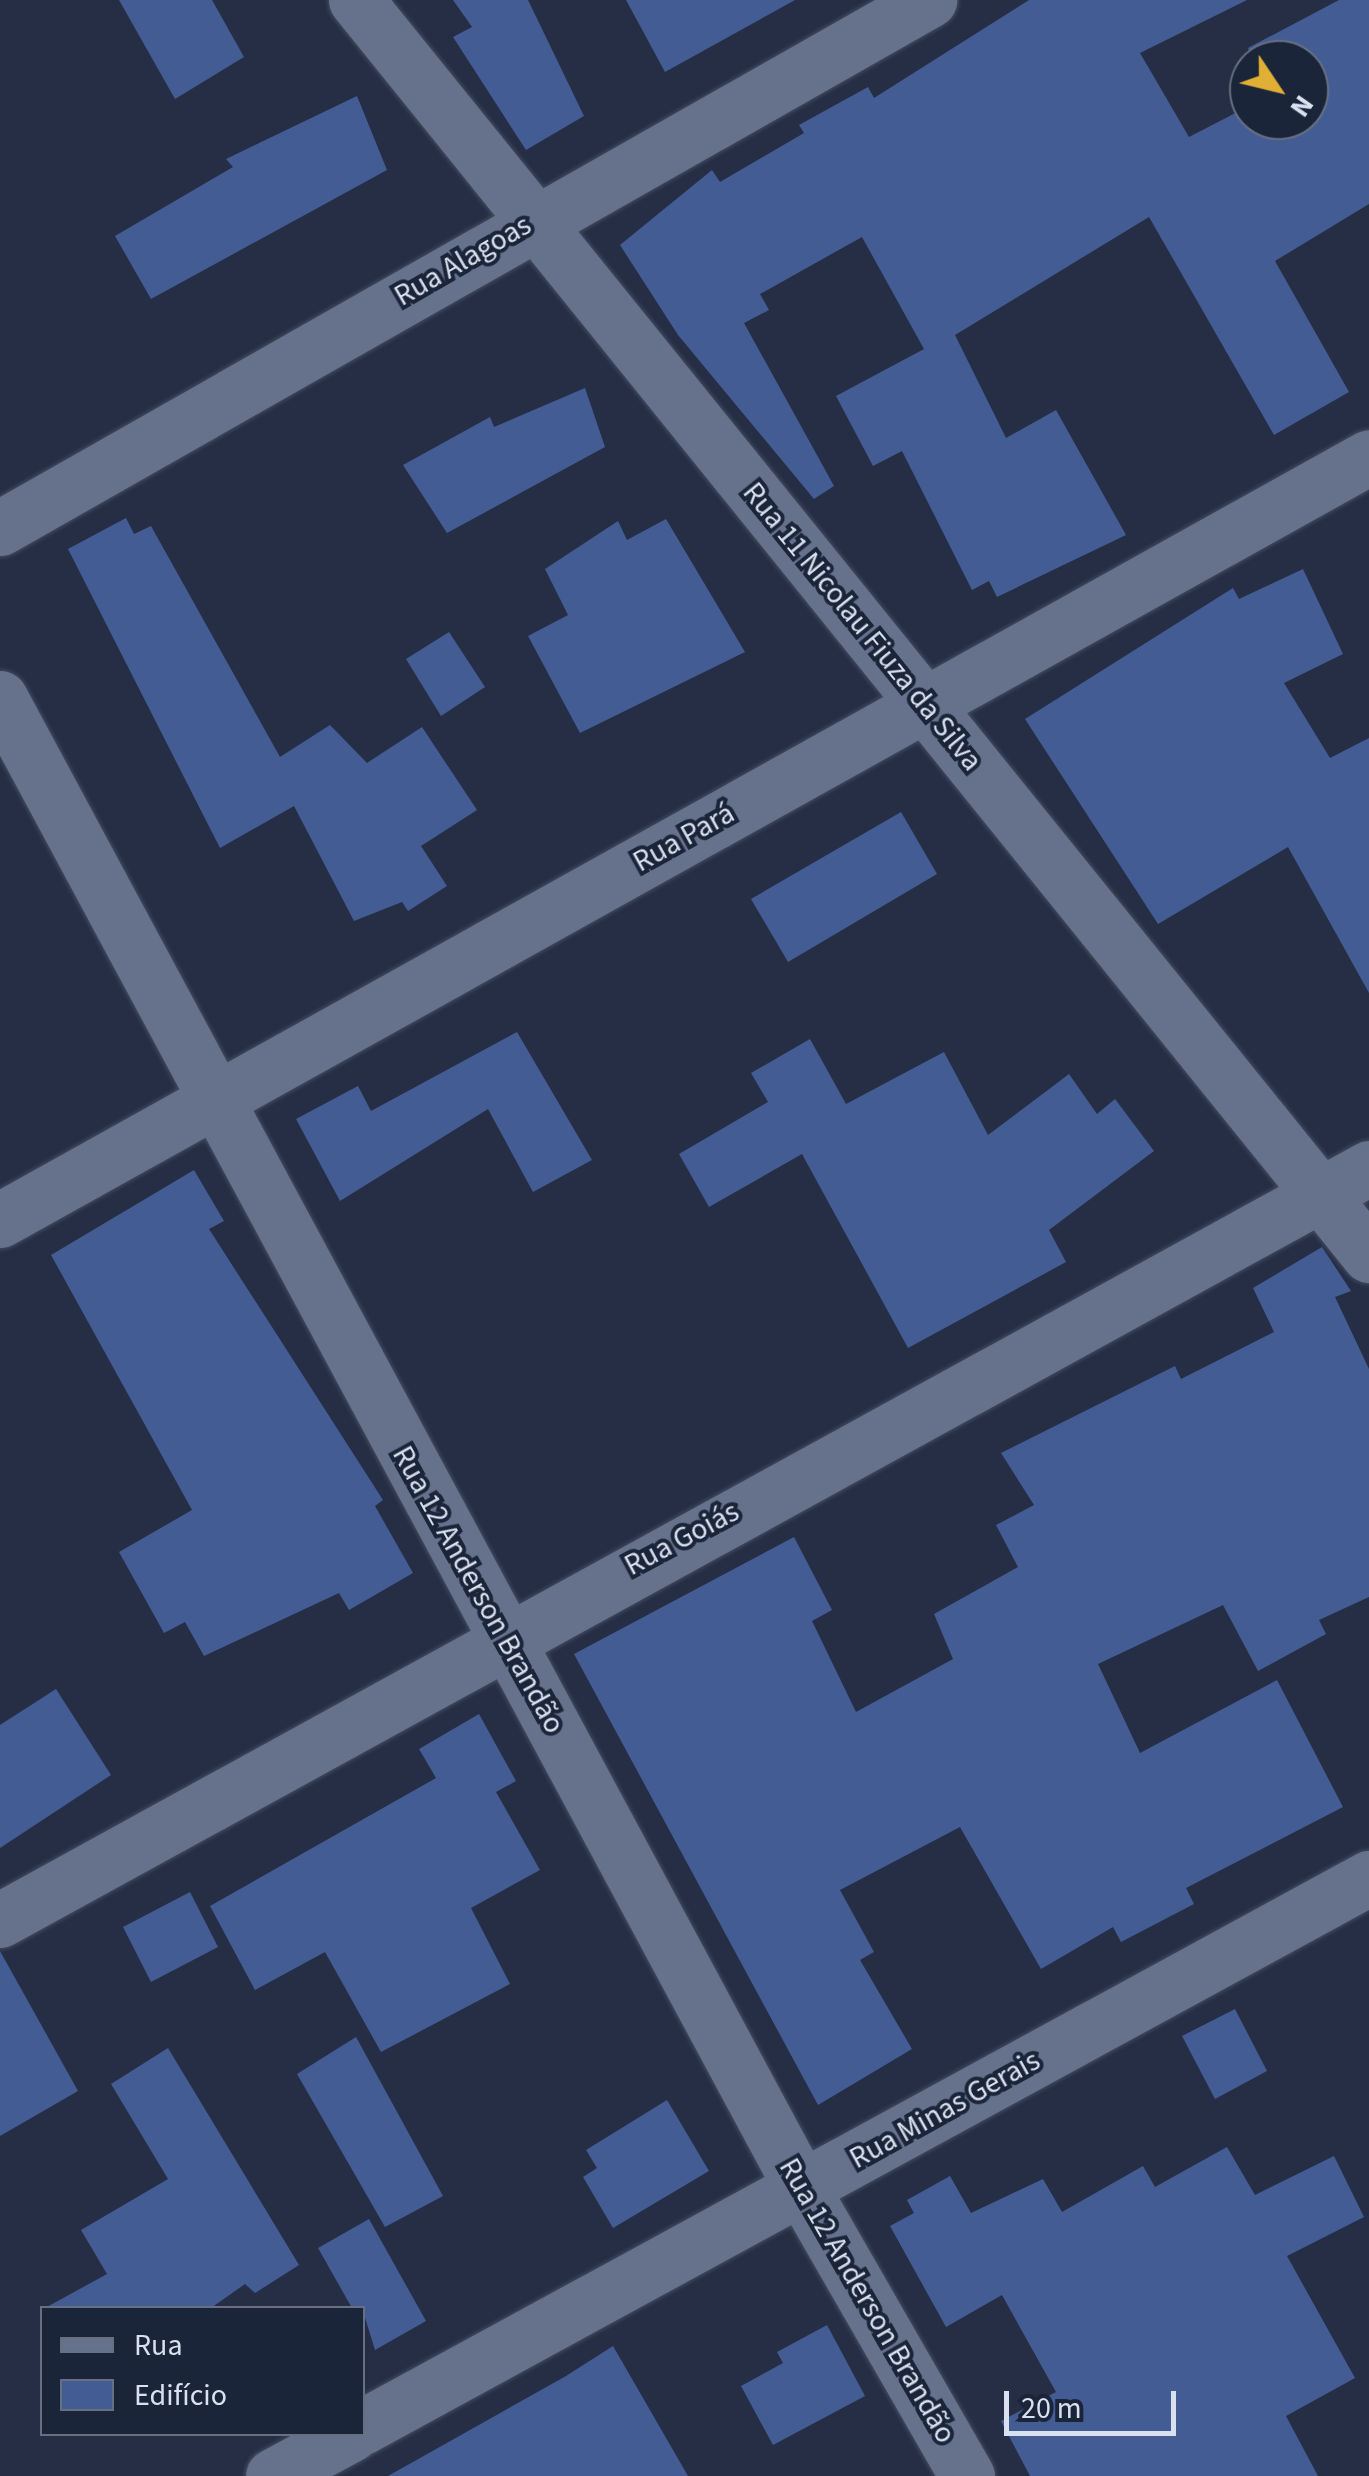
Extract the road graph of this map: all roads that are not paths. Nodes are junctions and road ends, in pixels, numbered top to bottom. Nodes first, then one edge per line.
1 (356, 0) edge
2 (929, 0) edge
3 (532, 221) junction
4 (1369, 457) edge
5 (0, 528) edge
6 (0, 698) edge
7 (925, 704) junction
8 (210, 1100) junction
9 (1369, 1168) edge
10 (1320, 1195) junction
11 (0, 1220) edge
12 (1369, 1255) edge
13 (504, 1636) junction
14 (1369, 1878) edge
15 (0, 1920) edge
16 (802, 2189) junction
17 (365, 2426) edge
18 (347, 2436) edge
19 (273, 2476) edge
20 (967, 2476) edge

1 - 3 street, Rua 11 Nicolau Fiuza da Silva
2 - 3 street, Rua Alagoas
3 - 5 street, Rua Alagoas
3 - 7 street, Rua 11 Nicolau Fiuza da Silva
4 - 7 street, Rua Pará
6 - 8 street, Rua 12 Anderson Brandão
7 - 8 street, Rua Pará
7 - 10 street, Rua 11 Nicolau Fiuza da Silva
8 - 11 street, Rua Pará
8 - 13 street, Rua 12 Anderson Brandão
9 - 10 street, Rua Goiás
10 - 12 street, Rua 11 Nicolau Fiuza da Silva
10 - 13 street, Rua Goiás
13 - 15 street, Rua Goiás
13 - 16 street, Rua 12 Anderson Brandão
14 - 16 street, Rua Minas Gerais
16 - 17 street, Rua Minas Gerais
16 - 20 street, Rua 12 Anderson Brandão
18 - 19 street

